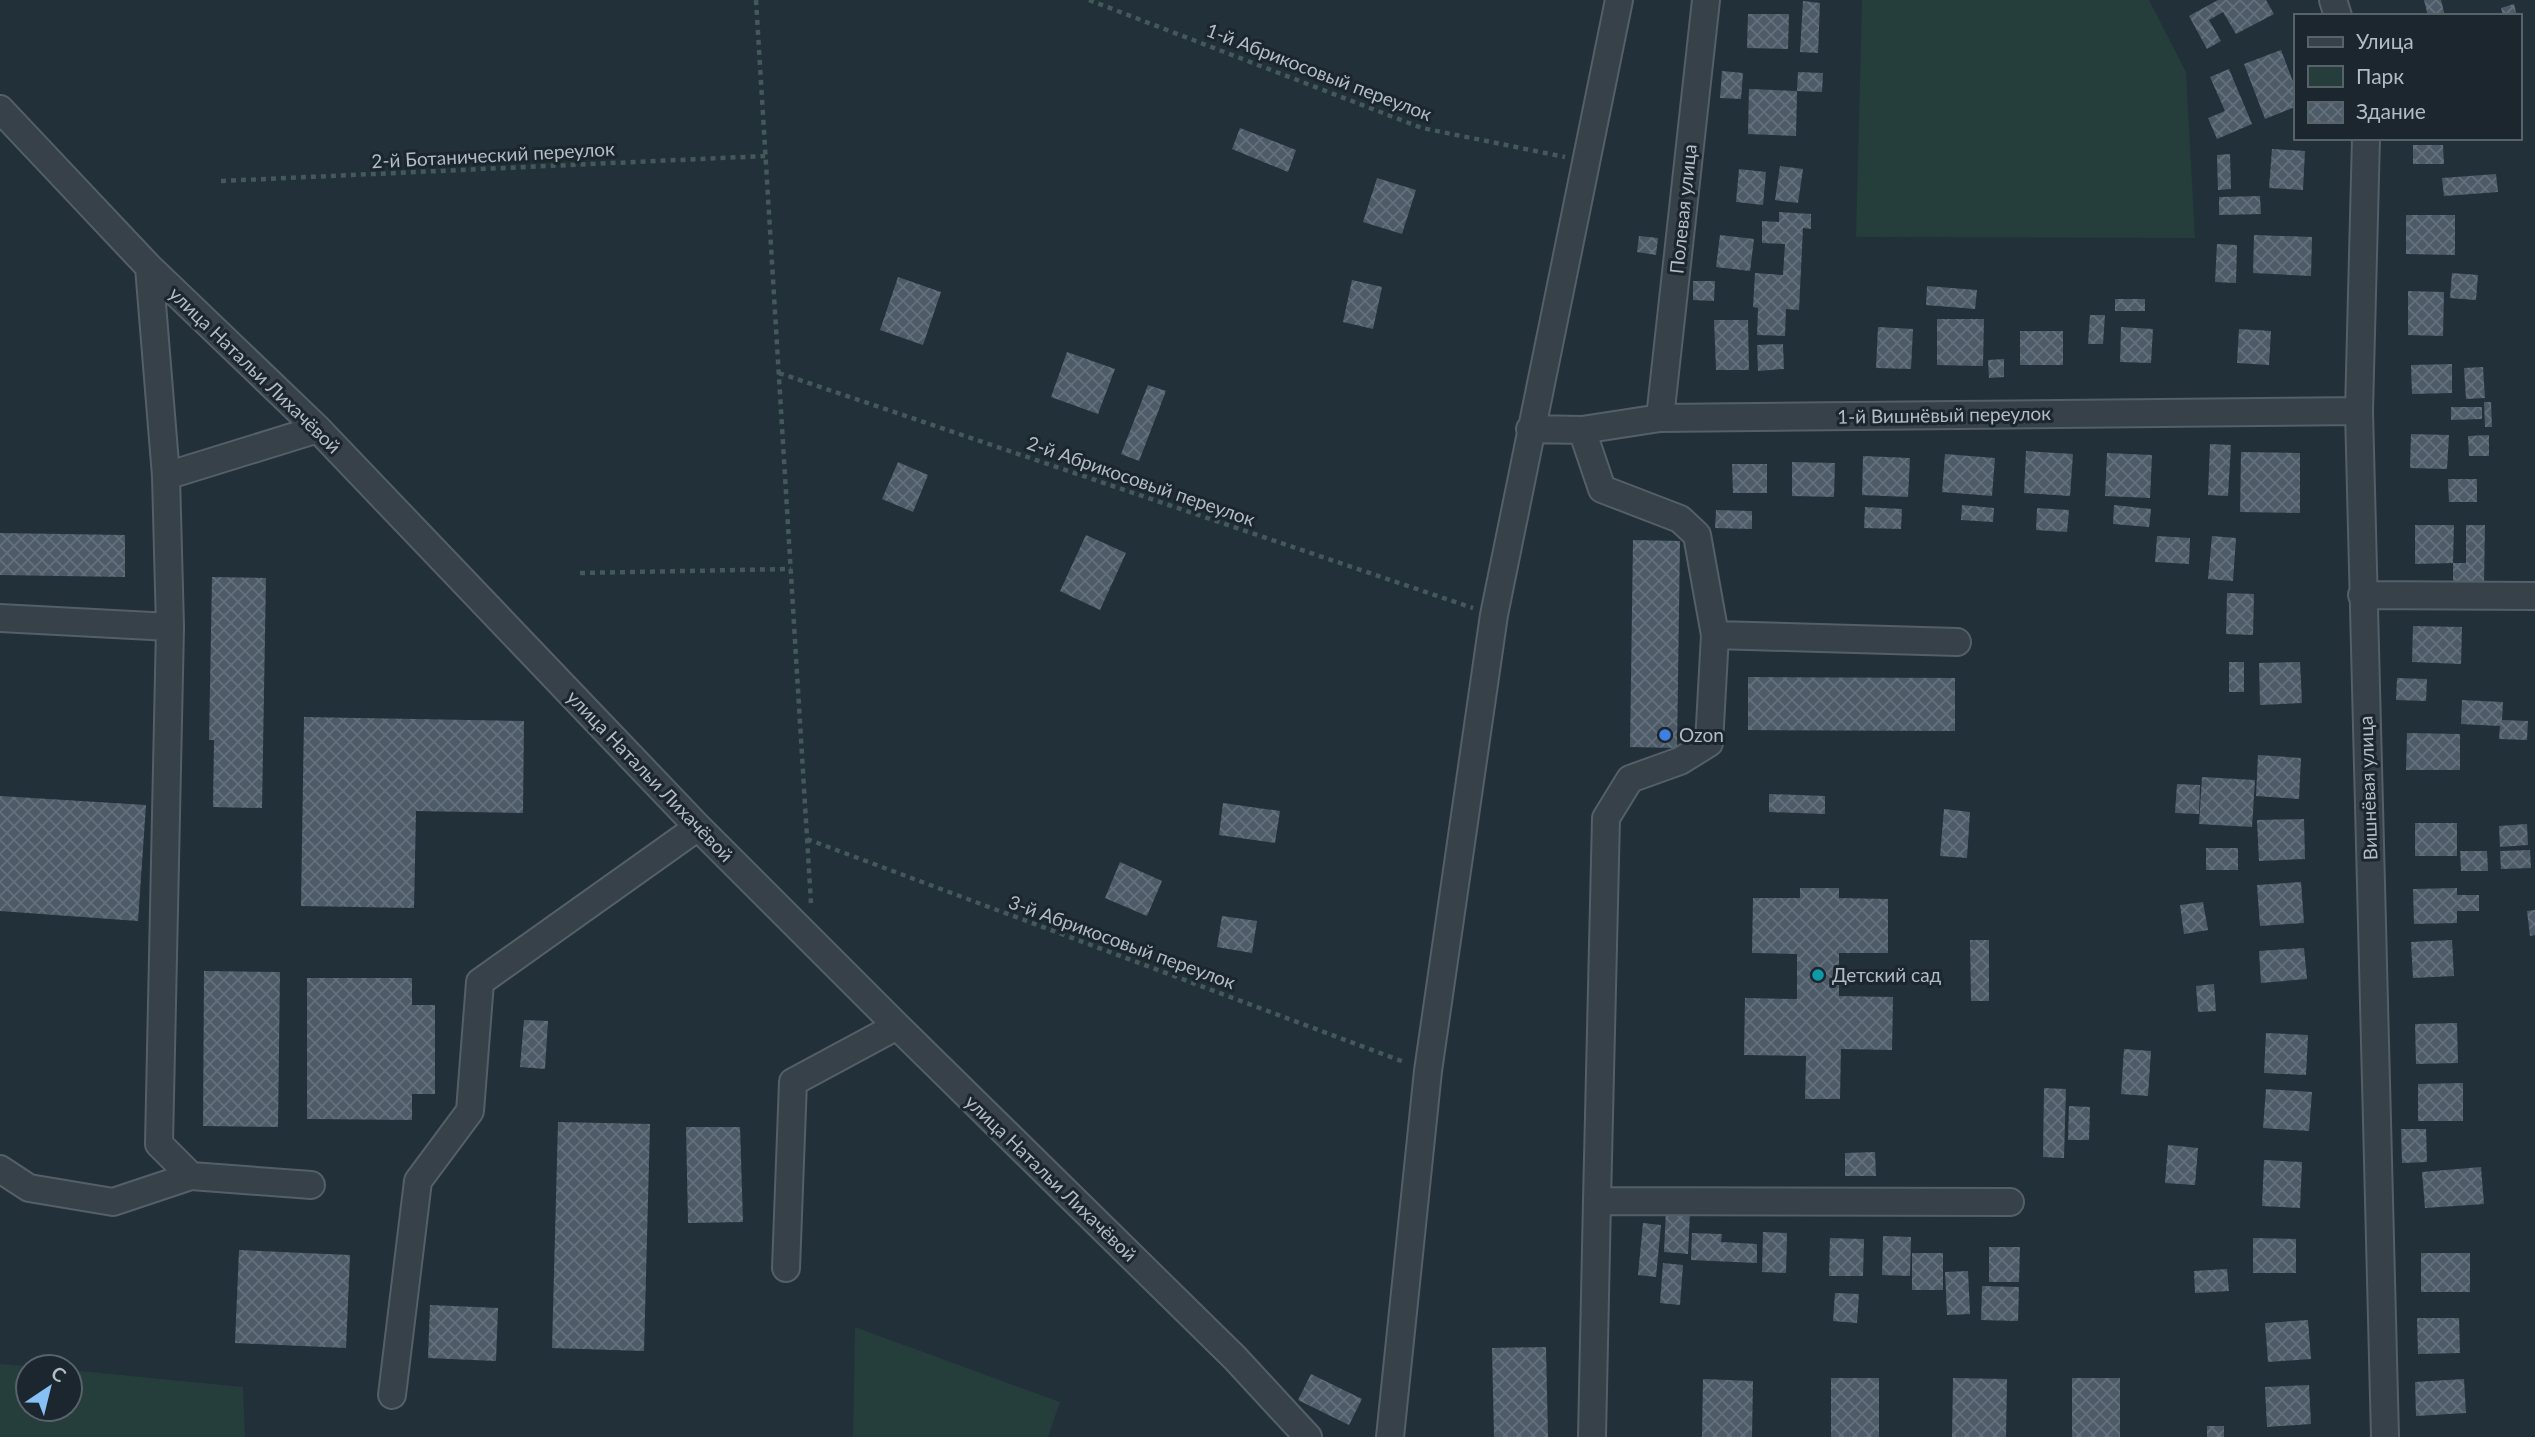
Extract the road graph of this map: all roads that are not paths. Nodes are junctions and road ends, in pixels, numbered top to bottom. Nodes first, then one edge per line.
1 (1619, 0) edge
2 (1706, 0) edge
3 (0, 109) edge
4 (2366, 140) edge
5 (149, 267) junction
6 (2358, 411) junction
7 (1660, 418) junction
8 (318, 429) junction
9 (1530, 429) junction
10 (1582, 429) junction
11 (166, 476) junction
12 (2362, 595) junction
13 (2535, 596) edge
14 (0, 618) edge
15 (170, 626) junction
16 (1715, 635) junction
17 (1957, 642) dead end
18 (698, 827) junction
19 (897, 1026) junction
20 (0, 1169) edge
21 (191, 1176) junction
22 (311, 1185) dead end
23 (1597, 1201) junction
24 (2010, 1202) dead end
25 (786, 1268) dead end
26 (392, 1395) dead end
27 (1308, 1437) edge
28 (1390, 1437) edge
29 (1592, 1437) edge
30 (2385, 1437) edge

1 - 9 street
2 - 7 street, Полевая улица
3 - 5 street, улица Натальи Лихачёвой
4 - 6 street, Вишнёвая улица
5 - 8 street, улица Натальи Лихачёвой
5 - 11 street
6 - 7 street, 1-й Вишнёвый переулок
6 - 12 street, Вишнёвая улица
7 - 10 street, 1-й Вишнёвый переулок
8 - 11 street
8 - 18 street, улица Натальи Лихачёвой
9 - 10 street, 1-й Вишнёвый переулок
9 - 28 street
10 - 16 street
11 - 15 street
12 - 13 street
12 - 30 street, Вишнёвая улица
14 - 15 street
15 - 21 street
16 - 17 street
16 - 23 street
18 - 19 street, улица Натальи Лихачёвой
18 - 26 street
19 - 25 street
19 - 27 street, улица Натальи Лихачёвой
20 - 21 street
21 - 22 street
23 - 24 street
23 - 29 street

